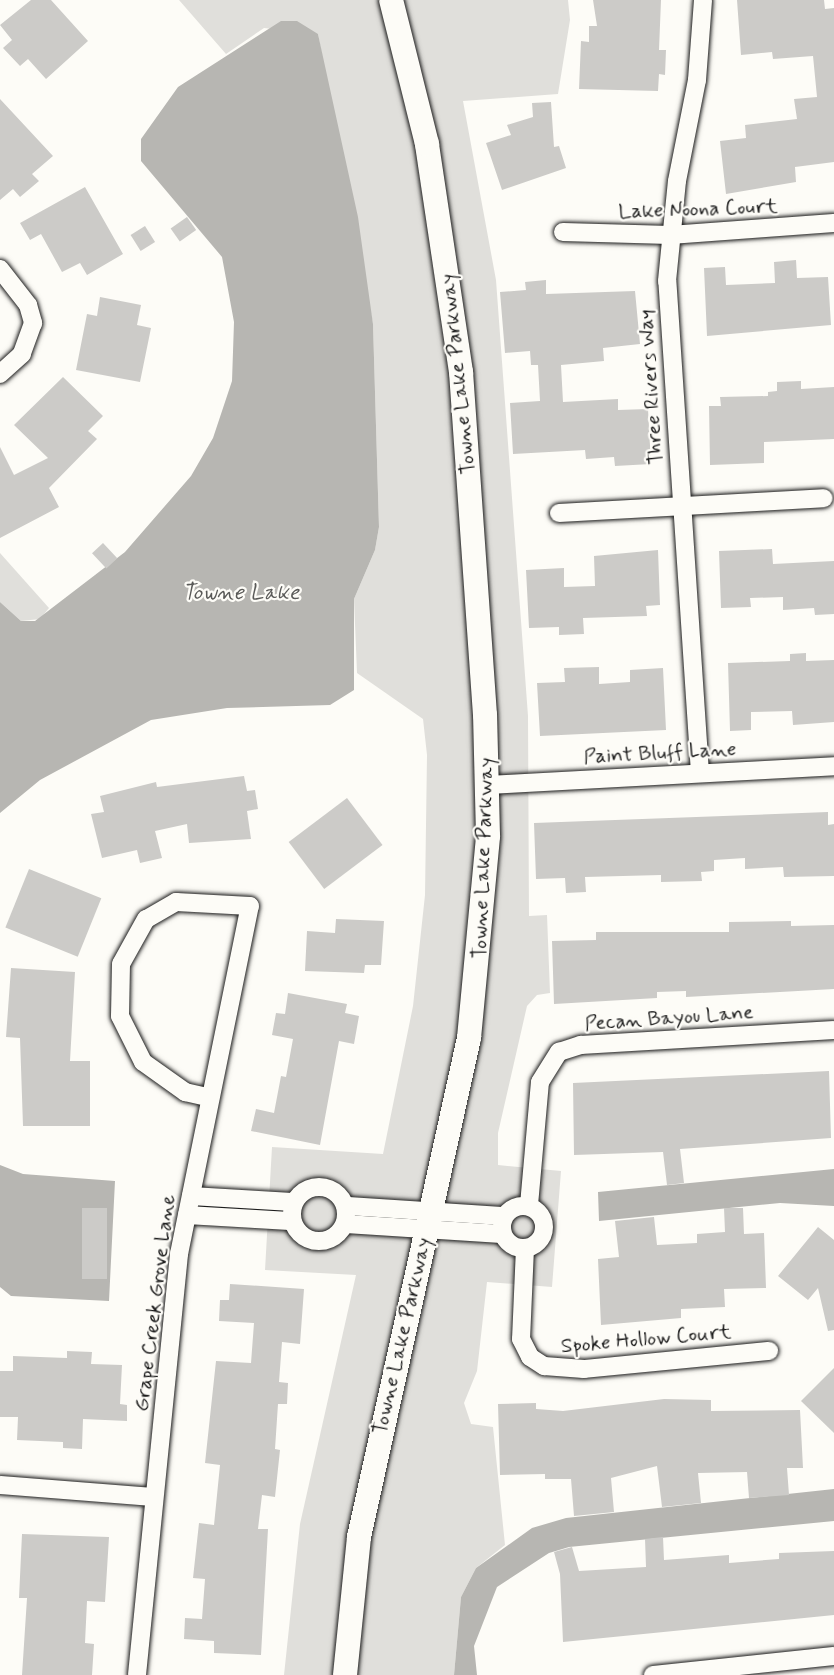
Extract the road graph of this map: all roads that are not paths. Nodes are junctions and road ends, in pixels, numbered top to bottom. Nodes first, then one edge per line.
1 (390, 0) edge
2 (703, 0) edge
3 (834, 223) edge
4 (563, 232) dead end
5 (670, 235) junction
6 (0, 269) edge
7 (0, 374) edge
8 (824, 498) dead end
9 (681, 506) junction
10 (559, 513) dead end
11 (834, 766) edge
12 (700, 773) junction
13 (488, 785) junction
14 (834, 1030) edge
15 (210, 1098) junction
16 (190, 1196) junction
17 (292, 1202) junction
18 (529, 1205) junction
19 (187, 1215) junction
20 (347, 1215) junction
21 (429, 1220) junction
22 (290, 1221) junction
23 (502, 1225) junction
24 (525, 1248) junction
25 (769, 1351) dead end
26 (0, 1485) edge
27 (154, 1497) junction
28 (834, 1656) edge
29 (137, 1675) edge
30 (345, 1675) edge
31 (652, 1675) edge

1 - 13 street, Towne Lake Parkway
2 - 5 street, Three Rivers Way
3 - 5 street, Lake Noona Court
4 - 5 street, Lake Noona Court
5 - 9 street, Three Rivers Way
6 - 7 street
8 - 9 street
9 - 10 street
9 - 12 street, Three Rivers Way
11 - 12 street, Paint Bluff Lane
12 - 13 street, Paint Bluff Lane
13 - 21 street, Towne Lake Parkway
14 - 18 street, Pecan Bayou Lane
15 - 15 street, Grape Creek Grove Lane
15 - 16 street, Grape Creek Grove Lane
16 - 17 street
16 - 19 street, Grape Creek Grove Lane
17 - 20 street
17 - 22 street
18 - 23 street
18 - 24 street
19 - 22 street
19 - 27 street, Grape Creek Grove Lane
20 - 21 street
20 - 22 street
21 - 23 street
21 - 30 street, Towne Lake Parkway
23 - 24 street
24 - 25 street, Spoke Hollow Court
26 - 27 street
27 - 29 street, Grape Creek Grove Lane
28 - 31 street

